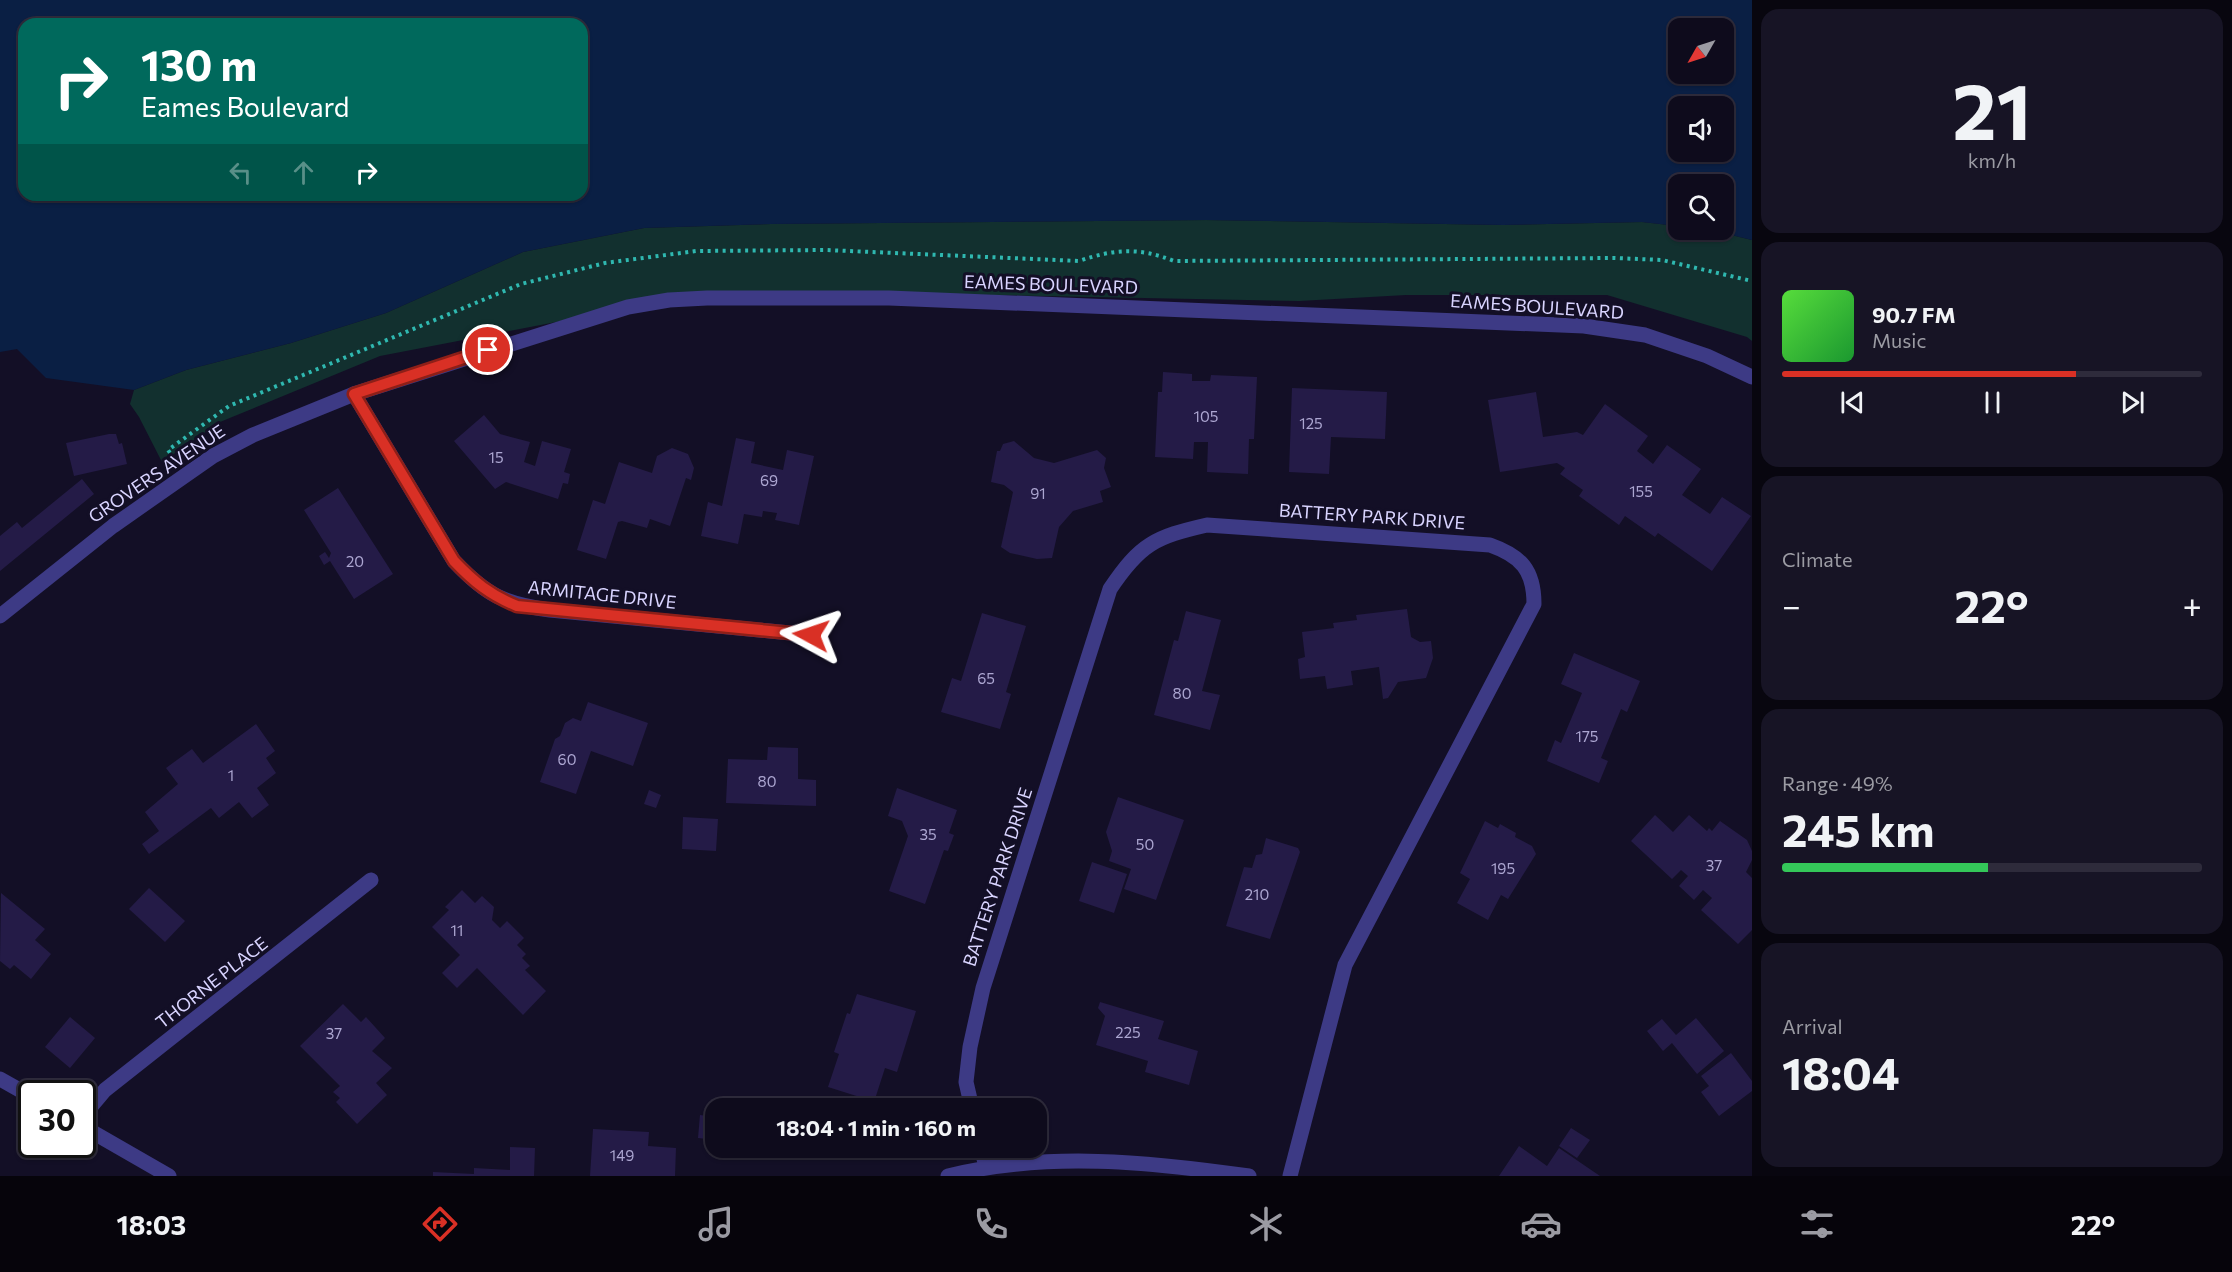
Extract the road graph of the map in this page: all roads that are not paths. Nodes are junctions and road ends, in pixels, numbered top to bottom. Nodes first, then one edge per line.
1 (1752, 377) edge
2 (354, 394) junction
3 (0, 616) edge
4 (811, 635) dead end
5 (371, 880) dead end
6 (0, 1079) edge
7 (18, 1089) edge
8 (970, 1098) edge
9 (96, 1101) edge
10 (96, 1134) edge
11 (984, 1158) edge
12 (986, 1166) junction
13 (169, 1176) edge
14 (948, 1176) edge
15 (1249, 1176) edge
16 (1290, 1176) edge

1 - 2 street, EAMES BOULEVARD
2 - 3 street, GROVERS AVENUE
2 - 4 street, ARMITAGE DRIVE
5 - 9 street, THORNE PLACE
6 - 7 street
8 - 16 street, BATTERY PARK DRIVE
10 - 13 street
11 - 12 street
12 - 14 street
12 - 15 street

